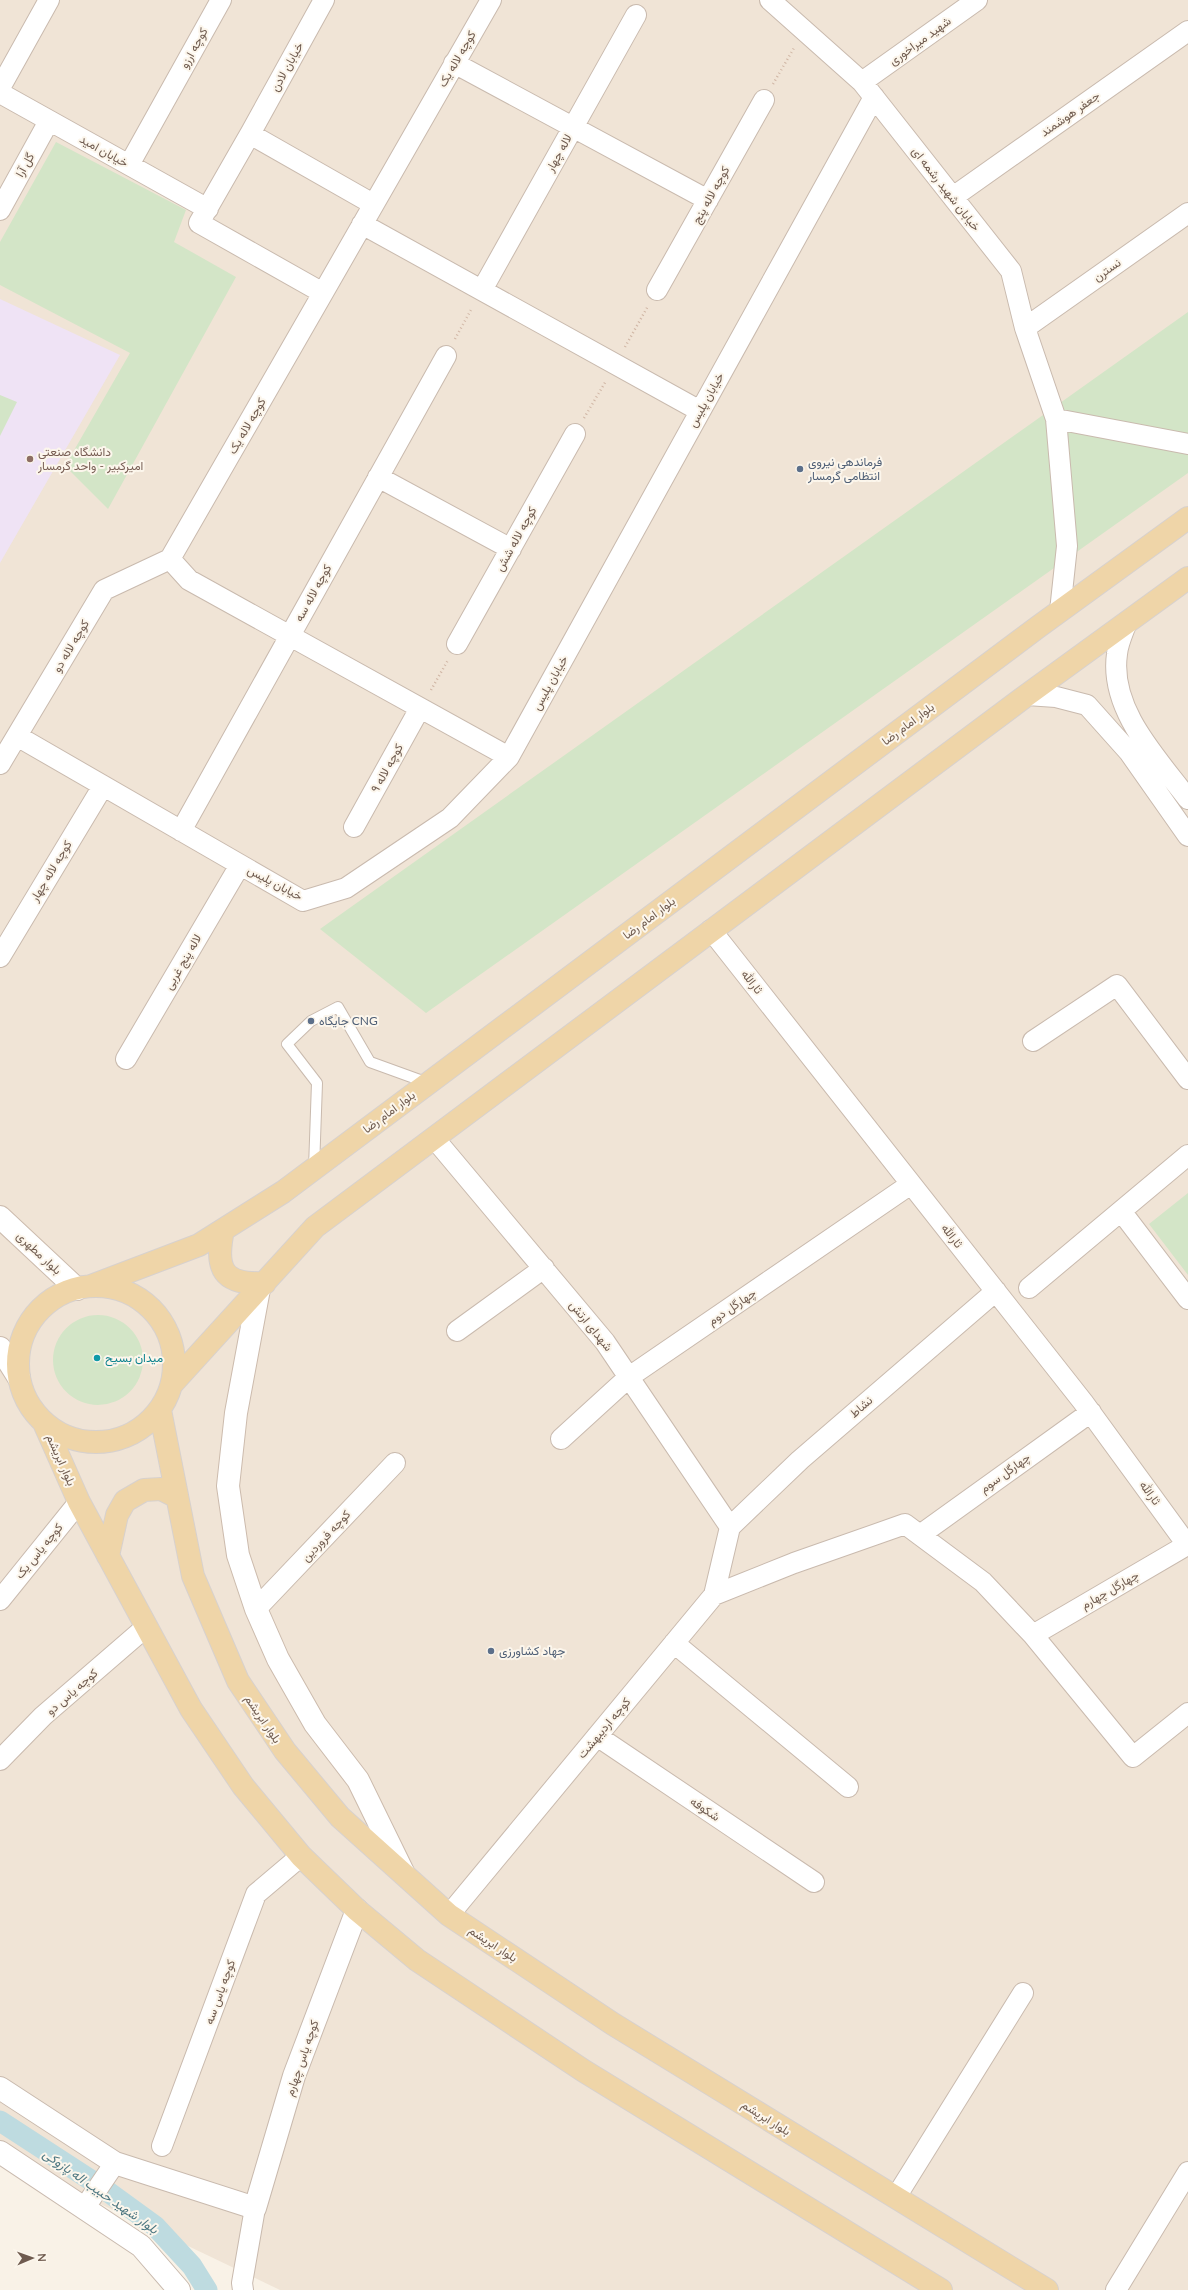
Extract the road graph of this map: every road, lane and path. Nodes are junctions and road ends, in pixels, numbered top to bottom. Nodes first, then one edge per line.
1 (49, 0) edge
2 (221, 0) edge
3 (324, 0) edge
4 (491, 0) edge
5 (770, 0) edge
6 (977, 0) edge
7 (636, 15) dead end
8 (804, 30) junction
9 (1188, 31) edge
10 (454, 63) junction
11 (0, 88) edge
12 (868, 90) junction
13 (0, 93) edge
14 (764, 100) joint
15 (50, 121) junction
16 (573, 127) junction
17 (250, 134) junction
18 (129, 165) junction
19 (953, 197) junction
20 (708, 200) junction
21 (373, 204) junction
22 (208, 209) junction
23 (0, 210) edge
24 (1188, 213) edge
25 (362, 224) junction
26 (482, 290) junction
27 (657, 290) dead end
28 (323, 293) junction
29 (1026, 328) junction
30 (446, 356) joint
31 (700, 411) junction
32 (1056, 419) junction
33 (575, 434) dead end
34 (1188, 444) edge
35 (378, 477) junction
36 (1188, 518) edge
37 (511, 549) junction
38 (170, 559) junction
39 (1188, 578) edge
40 (1060, 611) junction
41 (1127, 622) junction
42 (289, 636) junction
43 (457, 644) joint
44 (1026, 695) junction
45 (420, 708) junction
46 (17, 736) junction
47 (509, 757) junction
48 (0, 764) edge
49 (1169, 774) junction
50 (1152, 785) junction
51 (102, 786) junction
52 (1188, 799) edge
53 (354, 827) dead end
54 (181, 831) junction
55 (1188, 836) edge
56 (240, 865) junction
57 (711, 930) junction
58 (0, 957) edge
59 (1033, 1041) dead end
60 (126, 1059) dead end
61 (1188, 1079) edge
62 (428, 1083) junction
63 (434, 1138) junction
64 (1188, 1155) edge
65 (314, 1168) junction
66 (911, 1184) junction
67 (1121, 1211) junction
68 (0, 1217) edge
69 (223, 1230) junction
70 (544, 1268) junction
71 (262, 1286) junction
72 (84, 1288) junction
73 (1029, 1288) dead end
74 (996, 1291) junction
75 (1188, 1299) edge
76 (457, 1331) dead end
77 (0, 1348) edge
78 (629, 1377) junction
79 (19, 1378) junction
80 (172, 1384) junction
81 (160, 1410) junction
82 (1090, 1412) junction
83 (44, 1423) junction
84 (561, 1439) dead end
85 (395, 1463) dead end
86 (178, 1497) junction
87 (79, 1502) junction
88 (730, 1526) junction
89 (920, 1535) junction
90 (1188, 1546) edge
91 (108, 1556) junction
92 (714, 1595) junction
93 (0, 1600) edge
94 (256, 1609) junction
95 (146, 1627) junction
96 (1033, 1635) junction
97 (674, 1643) junction
98 (1188, 1713) edge
99 (596, 1736) junction
100 (0, 1760) edge
101 (848, 1787) dead end
102 (301, 1856) junction
103 (403, 1872) junction
104 (814, 1882) dead end
105 (357, 1910) junction
106 (449, 1915) junction
107 (1023, 1993) dead end
108 (0, 2088) edge
109 (162, 2146) dead end
110 (0, 2152) edge
111 (115, 2163) junction
112 (1188, 2172) edge
113 (896, 2197) junction
114 (85, 2207) junction
115 (255, 2208) junction
116 (179, 2290) edge
117 (243, 2290) edge
118 (941, 2290) edge
119 (1047, 2290) edge
120 (1116, 2290) edge

1 - 11 street
2 - 18 street, کوچه ارزو
3 - 17 street, خیابان لادن
4 - 10 street, کوچه لاله یک
5 - 8 street, خیابان شهید رشمه ای
6 - 12 street, شهید میراخوری
7 - 16 street, لاله چهار
8 - 12 street, خیابان شهید رشمه ای
8 - 14 path
9 - 19 street, جعفر هوشمند
10 - 16 street
10 - 21 street, کوچه لاله یک
12 - 19 street, خیابان شهید رشمه ای
12 - 31 street, خیابان پلیس
13 - 15 street, خیابان امید
14 - 20 street, کوچه لاله پنج
15 - 18 street, خیابان امید
15 - 23 street, گل آرا
16 - 20 street
16 - 26 street, لاله چهار
17 - 21 street
17 - 22 street, خیابان لادن
18 - 22 street, خیابان امید
19 - 29 street, خیابان شهید رشمه ای
20 - 27 street, کوچه لاله پنج
21 - 25 street, کوچه لاله یک
22 - 28 street, خیابان لادن
24 - 29 street, نسترن
25 - 26 street
25 - 28 street, کوچه لاله یک
26 - 30 path
26 - 31 street
28 - 38 street, کوچه لاله یک
29 - 32 street, خیابان شهید رشمه ای
30 - 35 street, کوچه لاله سه
31 - 47 street, خیابان پلیس
32 - 34 street
32 - 40 street, خیابان شهید رشمه ای
33 - 37 street, کوچه لاله شش
35 - 37 street
35 - 42 street, کوچه لاله سه
36 - 40 main road, بلوار امام رضا
37 - 43 street, کوچه لاله شش
38 - 42 street
38 - 46 street, کوچه لاله دو
39 - 41 main road
40 - 62 main road, بلوار امام رضا
41 - 44 main road
41 - 49 street
42 - 45 street
42 - 54 street, کوچه لاله سه
43 - 45 path
44 - 50 street
44 - 57 main road
45 - 47 street
45 - 53 street, کوچه لاله ۹
46 - 48 street, کوچه لاله دو
46 - 51 street, خیابان پلیس
47 - 56 street, خیابان پلیس
49 - 50 street
49 - 52 street
50 - 55 street
51 - 54 street, خیابان پلیس
51 - 58 street, کوچه لاله چهار
54 - 56 street, خیابان پلیس
56 - 60 street, لاله پنج غربی
57 - 63 main road
57 - 66 street, ثارالله
59 - 61 street
62 - 65 main road, بلوار امام رضا
62 - 65 lane
63 - 70 street, شهدای ارتش
63 - 71 main road
64 - 67 street
65 - 69 main road, بلوار امام رضا
66 - 74 street, ثارالله
66 - 78 street, چهارگل دوم
67 - 73 street
67 - 75 street
68 - 72 street, بلوار مطهری
69 - 71 main road
69 - 72 main road, بلوار امام رضا
70 - 76 street
70 - 78 street, شهدای ارتش
71 - 80 main road
71 - 94 street
72 - 79 main road, بلوار امام رضا
72 - 80 main road
74 - 82 street, ثارالله
74 - 88 street, نشاط
77 - 79 street
78 - 84 street, چهارگل دوم
78 - 88 street, شهدای ارتش
79 - 83 main road, بلوار امام رضا
80 - 81 main road
81 - 83 main road
81 - 86 main road, بلوار ابریشم
82 - 89 street, چهارگل سوم
82 - 90 street, ثارالله
83 - 87 main road, بلوار ابریشم
85 - 94 street, کوچه فروردین
86 - 91 main road
86 - 103 main road, بلوار ابریشم
87 - 91 main road, بلوار ابریشم
87 - 93 street, کوچه یاس یک
88 - 92 street, کوچه اردیبهشت
89 - 92 street
89 - 96 street
90 - 96 street, چهارگل چهارم
91 - 95 main road, بلوار ابریشم
92 - 97 street, کوچه اردیبهشت
94 - 103 street
95 - 100 street, کوچه یاس دو
95 - 102 main road, بلوار ابریشم
96 - 98 street
97 - 99 street, کوچه اردیبهشت
97 - 101 street
99 - 104 street, شکوفه
99 - 106 street, کوچه اردیبهشت
102 - 105 main road, بلوار ابریشم
102 - 109 street, کوچه یاس سه
103 - 106 main road, بلوار ابریشم
105 - 115 street, کوچه یاس چهارم
105 - 118 main road, بلوار ابریشم
106 - 113 main road, بلوار ابریشم
107 - 113 street
108 - 111 street
110 - 114 street
111 - 114 street
111 - 115 street
112 - 120 street
113 - 119 main road, بلوار ابریشم
114 - 116 street
115 - 117 street

